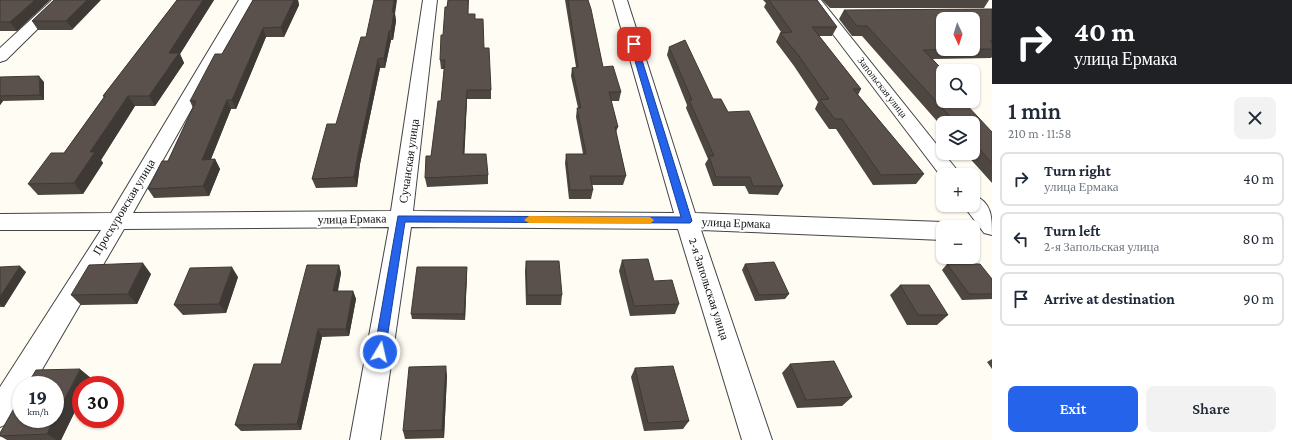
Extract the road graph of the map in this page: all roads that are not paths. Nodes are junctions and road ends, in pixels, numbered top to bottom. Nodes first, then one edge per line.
1 (60, 0) edge
2 (246, 0) edge
3 (430, 0) edge
4 (620, 0) edge
5 (814, 0) edge
6 (0, 57) edge
7 (946, 168) edge
8 (980, 212) edge
9 (401, 219) junction
10 (687, 221) junction
11 (0, 222) edge
12 (117, 222) junction
13 (992, 227) edge
14 (936, 231) edge
15 (980, 232) edge
16 (992, 233) edge
17 (0, 413) edge
18 (365, 440) edge
19 (757, 440) edge

1 - 6 street
2 - 12 street, Проскуровская улица
3 - 9 street, Сучанская улица
4 - 10 street, 2-я Запольская улица
5 - 7 street, Запольская улица
8 - 13 street
9 - 10 street, улица Ермака
9 - 12 street, улица Ермака
9 - 18 street, Сучанская улица
10 - 14 street, улица Ермака
10 - 19 street, 2-я Запольская улица
11 - 12 street, улица Ермака
12 - 17 street, Проскуровская улица
15 - 16 street

